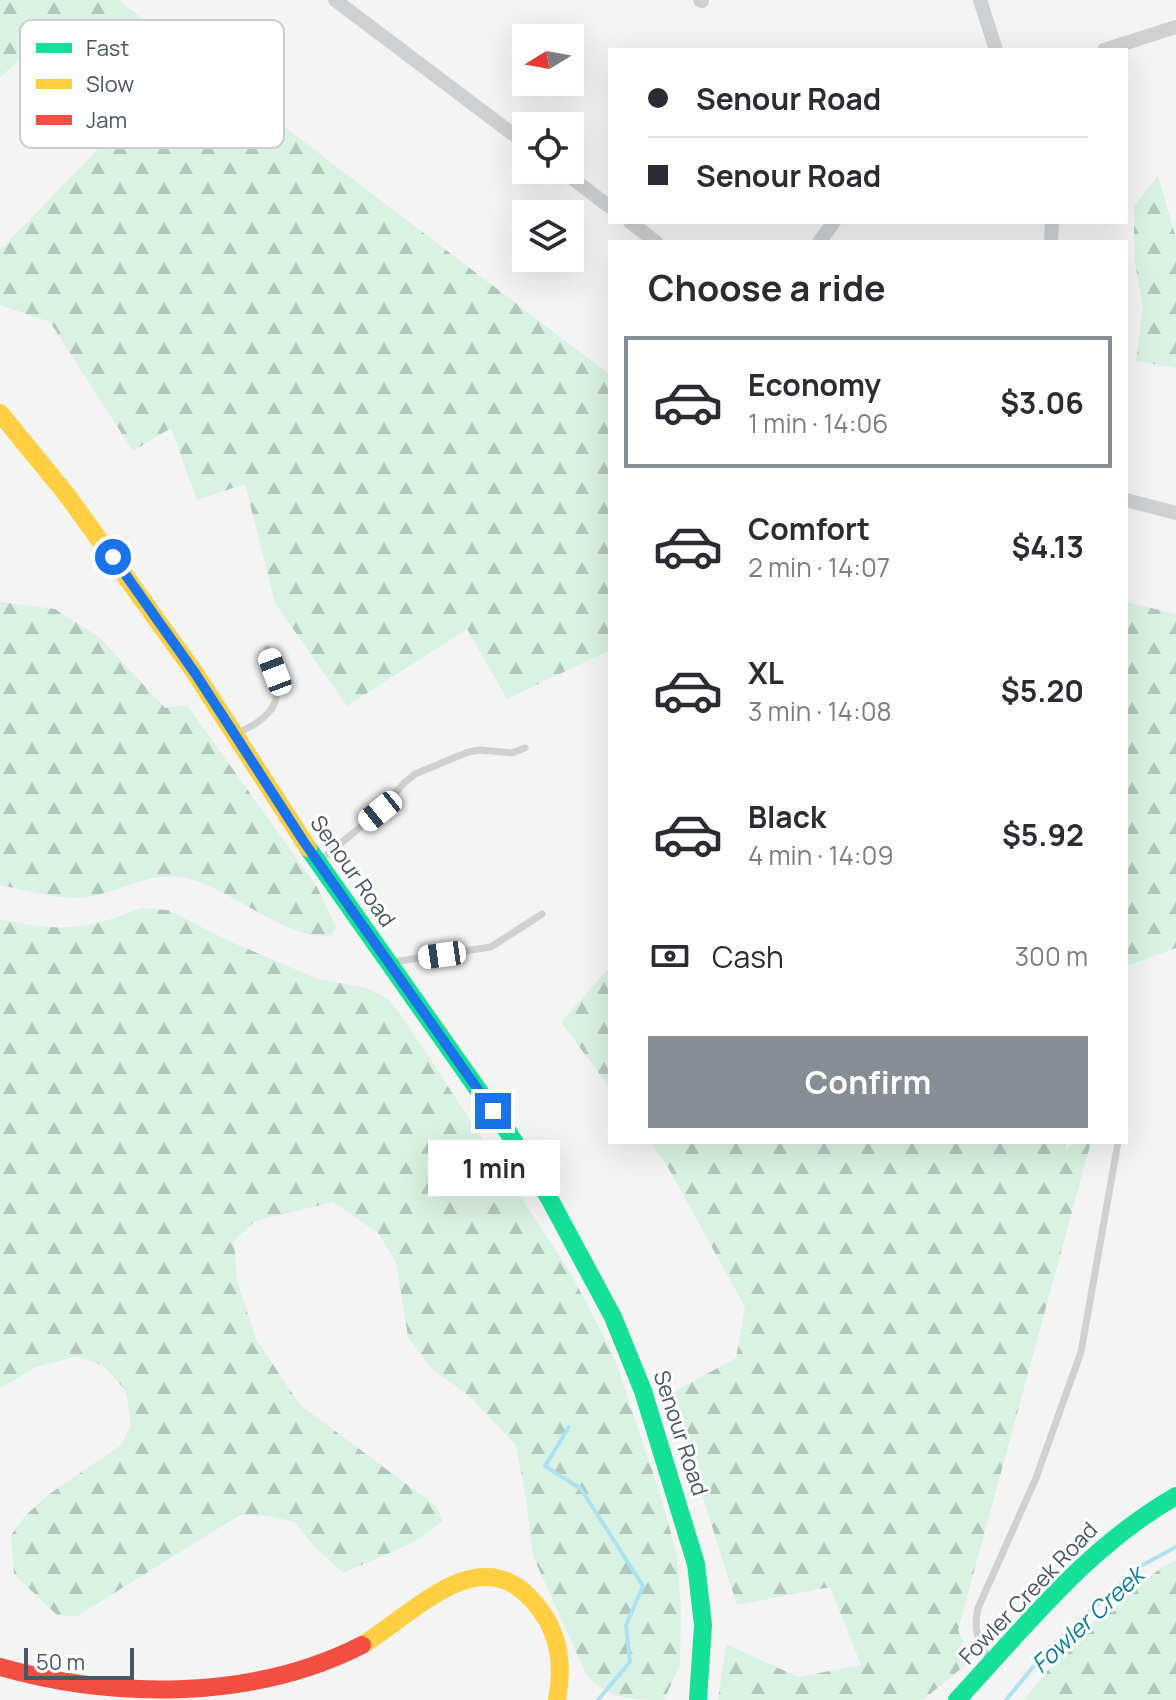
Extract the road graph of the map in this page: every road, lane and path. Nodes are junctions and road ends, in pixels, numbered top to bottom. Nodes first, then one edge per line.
1 (335, 0) edge
2 (980, 0) edge
3 (1176, 27) edge
4 (995, 48) edge
5 (1110, 48) edge
6 (512, 133) edge
7 (580, 184) edge
8 (608, 205) edge
9 (633, 224) edge
10 (653, 240) edge
11 (0, 413) edge
12 (1128, 501) edge
13 (1176, 513) edge
14 (267, 649) dead end
15 (234, 735) junction
16 (525, 748) dead end
17 (317, 862) junction
18 (542, 914) dead end
19 (387, 963) junction
20 (1118, 1144) edge
21 (1176, 1496) edge
22 (991, 1663) junction
23 (0, 1667) edge
24 (557, 1700) edge
25 (698, 1700) edge
26 (957, 1700) edge

1 - 6 street
2 - 4 street
3 - 5 street
7 - 8 street
9 - 10 street
11 - 15 street, Senour Road
12 - 13 street
14 - 15 lane
15 - 17 street, Senour Road
16 - 17 lane
17 - 19 street, Senour Road
18 - 19 lane
19 - 25 street, Senour Road
20 - 22 lane
21 - 22 street, Fowler Creek Road
22 - 26 street, Fowler Creek Road
23 - 24 street

